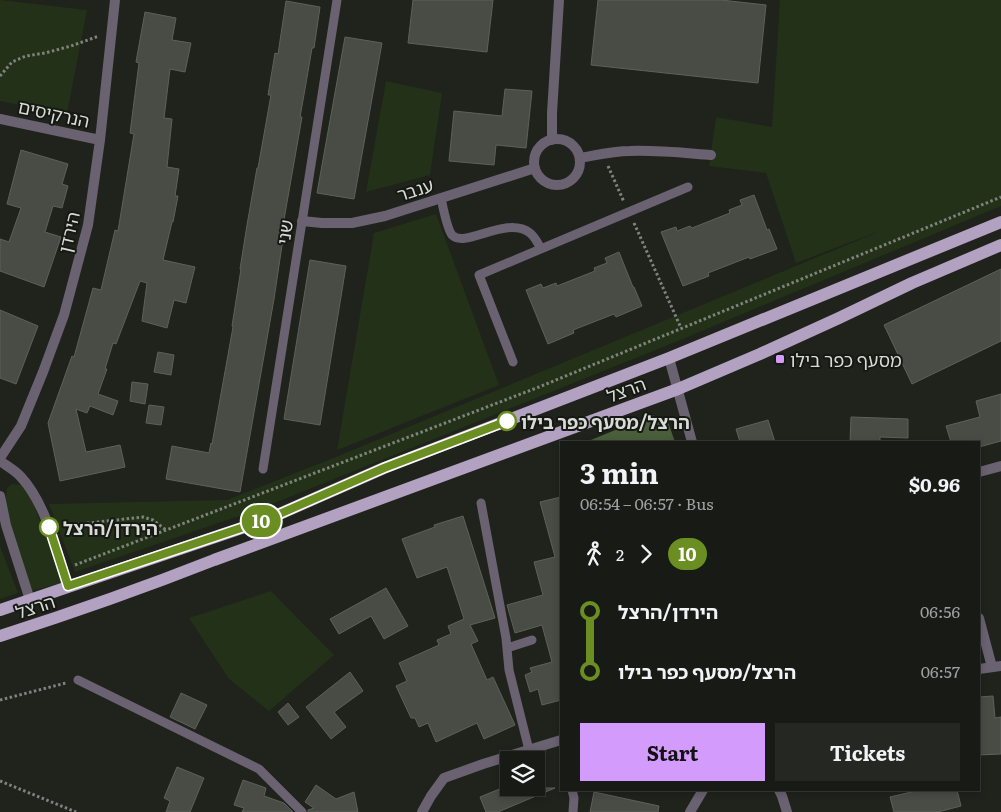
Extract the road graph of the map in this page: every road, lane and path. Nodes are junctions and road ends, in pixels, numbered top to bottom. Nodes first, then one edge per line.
1 (115, 0) edge
2 (337, 0) edge
3 (559, 0) edge
4 (111, 31) junction
5 (0, 76) edge
6 (0, 119) edge
7 (100, 140) junction
8 (552, 140) junction
9 (603, 154) junction
10 (711, 155) dead end
11 (580, 158) junction
12 (535, 168) junction
13 (688, 187) dead end
14 (1001, 197) edge
15 (441, 198) junction
16 (629, 212) junction
17 (302, 222) junction
18 (1001, 222) edge
19 (1001, 245) edge
20 (541, 249) junction
21 (681, 328) junction
22 (669, 358) junction
23 (513, 362) dead end
24 (678, 389) junction
25 (692, 441) edge
26 (0, 459) edge
27 (1001, 466) edge
28 (263, 469) dead end
29 (980, 472) edge
30 (0, 496) edge
31 (482, 503) dead end
32 (49, 527) junction
33 (167, 530) junction
34 (63, 569) junction
35 (68, 586) junction
36 (30, 600) junction
37 (0, 610) edge
38 (980, 621) edge
39 (0, 636) edge
40 (532, 640) dead end
41 (507, 648) junction
42 (996, 667) edge
43 (980, 669) edge
44 (78, 680) joint
45 (0, 700) edge
46 (560, 740) edge
47 (529, 750) junction
48 (0, 781) edge
49 (572, 791) edge
50 (702, 791) edge
51 (780, 791) edge
52 (76, 812) edge
53 (302, 812) edge
54 (422, 812) edge
55 (573, 812) edge
56 (690, 812) edge
57 (787, 812) edge

1 - 4 street, הירדן
2 - 17 lane, שני
3 - 8 street
4 - 5 path
4 - 7 street, הירדן
6 - 7 street, הנרקיסים
7 - 26 street, הירדן
8 - 11 street
8 - 12 street
9 - 10 street
9 - 11 street
9 - 16 path
11 - 12 street
12 - 15 street, ענבר
13 - 16 lane
14 - 21 path
15 - 17 street, ענבר
15 - 20 lane
16 - 20 lane
16 - 21 path
17 - 28 lane, שני
18 - 22 main road, הרצל
19 - 24 main road, הרצל
20 - 23 lane
21 - 33 path
22 - 24 street
22 - 35 main road, הרצל
24 - 25 street
24 - 39 main road, הרצל
26 - 32 street
27 - 29 street
30 - 36 street
31 - 41 lane
32 - 33 path
32 - 34 street
33 - 34 path
34 - 35 street
35 - 36 main road, הרצל
36 - 37 main road, הרצל
38 - 42 street
40 - 41 lane
41 - 47 lane
42 - 43 street
44 - 45 path
44 - 53 lane
46 - 47 street
47 - 54 street
48 - 52 path
49 - 55 lane
50 - 56 street
51 - 57 street

